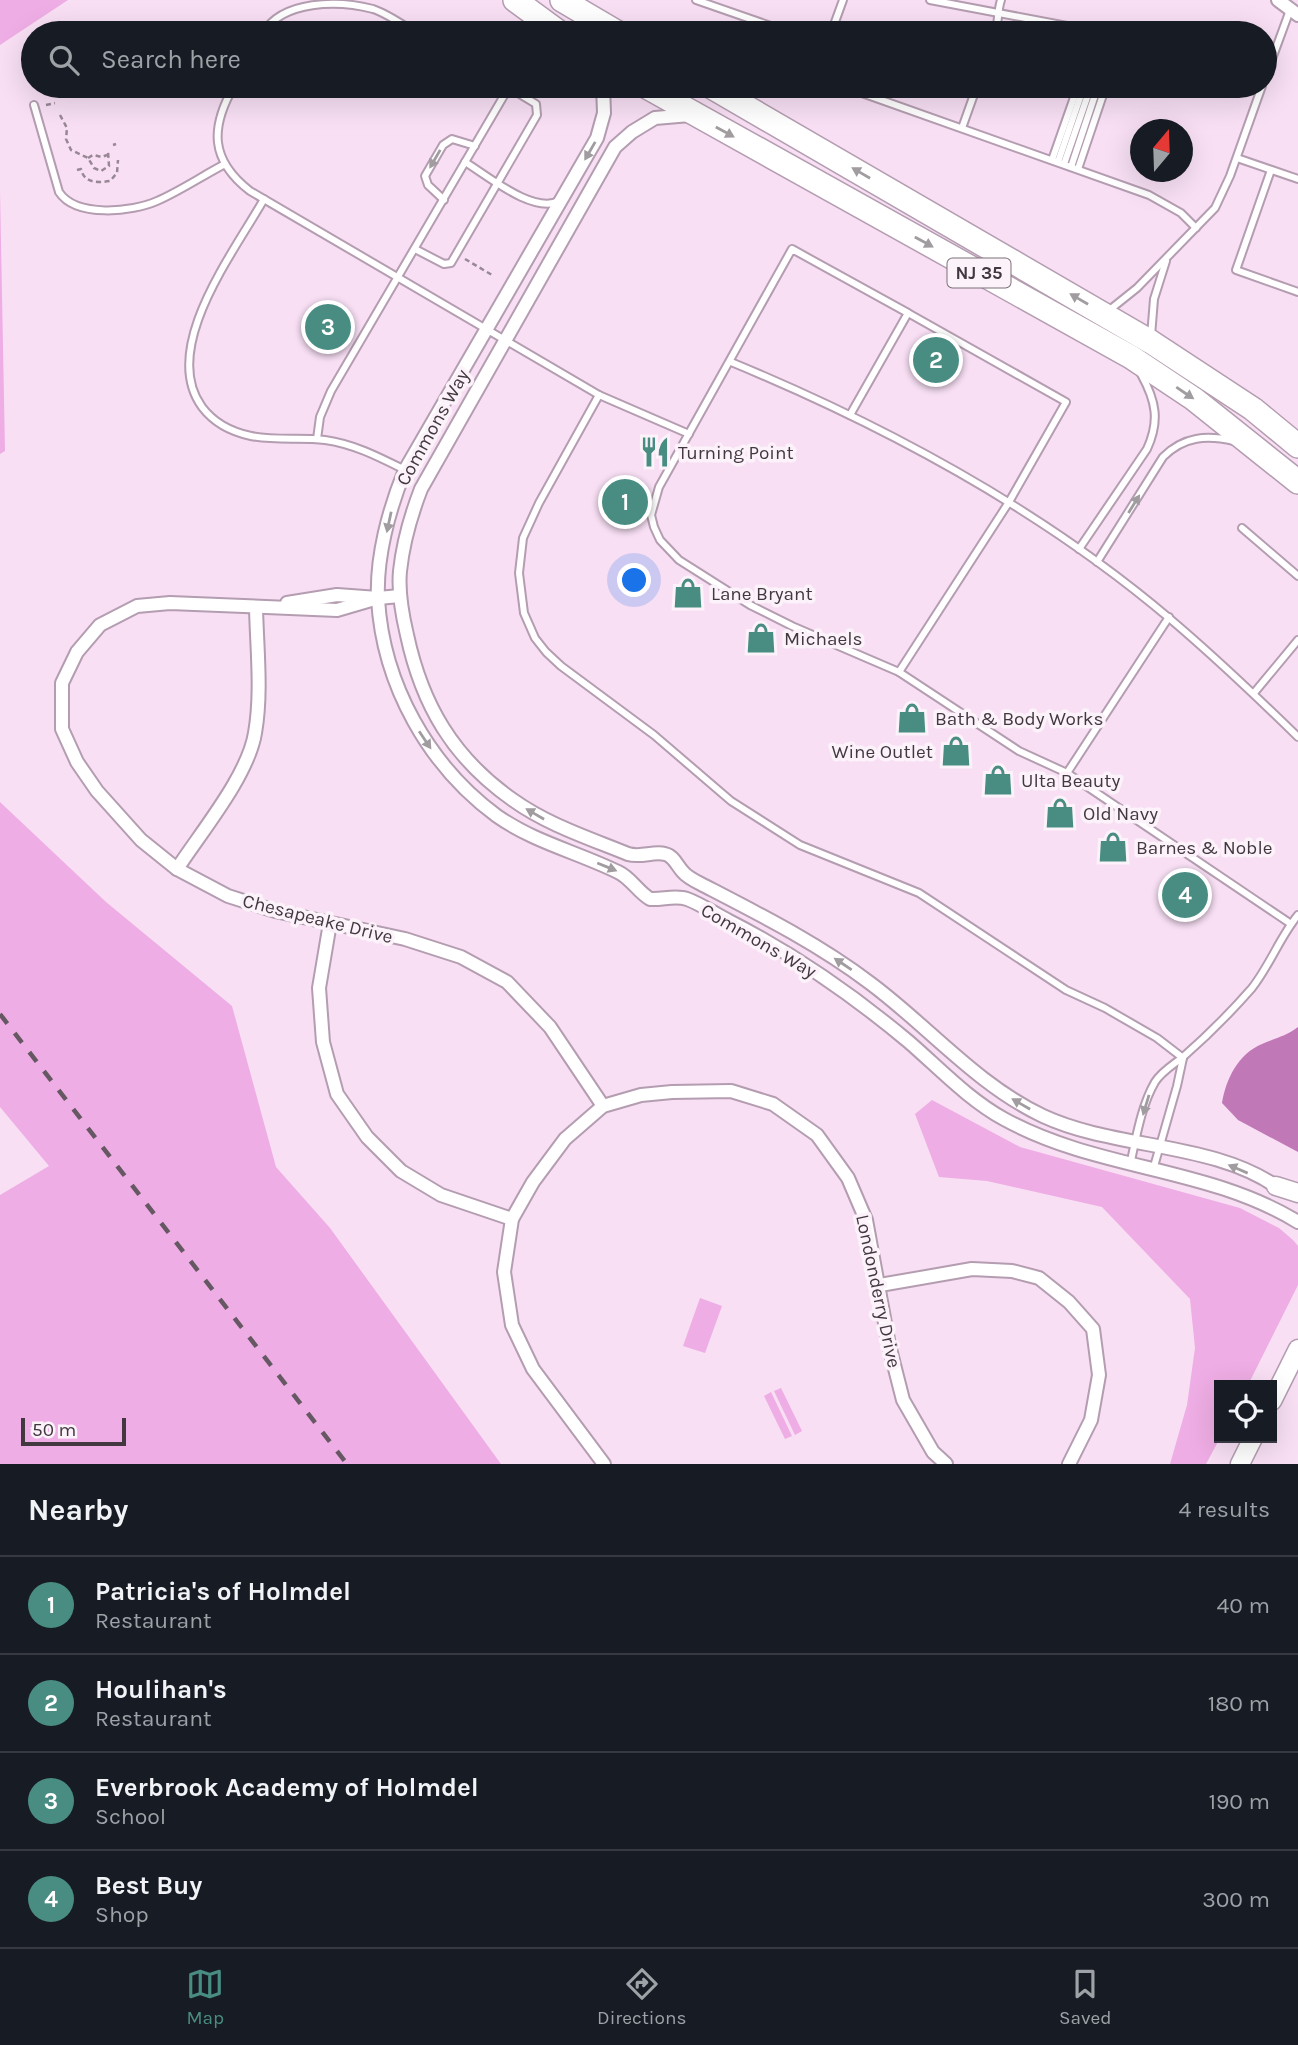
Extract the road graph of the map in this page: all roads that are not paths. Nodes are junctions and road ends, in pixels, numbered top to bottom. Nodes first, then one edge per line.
1 (514, 0) edge
2 (562, 0) edge
3 (696, 0) edge
4 (843, 0) edge
5 (930, 0) edge
6 (1001, 0) edge
7 (1278, 0) edge
8 (996, 13) junction
9 (1294, 13) edge
10 (272, 21) edge
11 (395, 21) edge
12 (543, 21) edge
13 (598, 21) edge
14 (756, 21) edge
15 (835, 21) edge
16 (997, 21) edge
17 (1038, 21) edge
18 (1277, 51) edge
19 (228, 98) edge
20 (501, 98) edge
21 (526, 98) edge
22 (603, 98) edge
23 (666, 98) edge
24 (731, 98) edge
25 (876, 98) edge
26 (973, 98) edge
27 (1075, 98) edge
28 (1081, 98) edge
29 (1087, 98) edge
30 (1093, 98) edge
31 (1100, 98) edge
32 (1258, 98) edge
33 (34, 105) dead end
34 (693, 114) junction
35 (962, 128) junction
36 (475, 146) junction
37 (1237, 158) junction
38 (466, 162) junction
39 (225, 164) junction
40 (1064, 164) junction
41 (1271, 170) junction
42 (1298, 179) edge
43 (498, 182) junction
44 (264, 199) junction
45 (443, 200) junction
46 (561, 200) junction
47 (1196, 228) junction
48 (415, 249) junction
49 (1167, 259) junction
50 (398, 278) junction
51 (1298, 292) edge
52 (908, 313) junction
53 (1104, 314) junction
54 (486, 330) junction
55 (506, 341) junction
56 (1150, 342) junction
57 (1132, 357) junction
58 (731, 362) junction
59 (599, 395) junction
60 (850, 415) junction
61 (689, 434) junction
62 (317, 439) junction
63 (1256, 446) junction
64 (1298, 446) edge
65 (405, 470) junction
66 (1298, 482) edge
67 (1009, 502) junction
68 (1242, 528) dead end
69 (1079, 549) junction
70 (1097, 562) junction
71 (1298, 576) edge
72 (400, 596) junction
73 (378, 598) junction
74 (256, 608) junction
75 (1169, 617) junction
76 (1298, 640) edge
77 (899, 672) junction
78 (1254, 694) junction
79 (1298, 737) edge
80 (1067, 772) junction
81 (177, 869) junction
82 (1298, 915) edge
83 (330, 923) junction
84 (1291, 923) junction
85 (1182, 1058) junction
86 (603, 1106) junction
87 (1135, 1142) junction
88 (1159, 1146) junction
89 (1130, 1165) junction
90 (1153, 1170) junction
91 (1276, 1186) junction
92 (1298, 1194) edge
93 (1298, 1201) edge
94 (512, 1219) junction
95 (1298, 1222) edge
96 (880, 1285) junction
97 (1298, 1349) edge
98 (1277, 1391) edge
99 (1250, 1443) edge
100 (604, 1464) edge
101 (946, 1464) edge
102 (1069, 1464) edge
103 (1240, 1464) edge

1 - 12 highway
2 - 13 highway
3 - 14 lane
4 - 15 lane
5 - 8 lane
6 - 8 lane
7 - 9 street
8 - 16 lane
8 - 17 lane
9 - 18 lane
10 - 11 lane
19 - 39 lane
20 - 36 lane
21 - 43 lane
22 -> 46 street, Commons Way
23 - 34 highway, NJ 35
53 -> 24 highway, NJ 35
25 - 35 lane
26 - 35 lane
27 - 40 lane
28 - 40 lane
29 - 40 lane
30 - 40 lane
31 - 40 lane
32 - 37 lane
33 - 39 lane
34 - 55 street, Commons Way
34 -> 57 highway, NJ 35
35 - 40 lane
36 - 38 lane
36 -> 45 lane
37 - 41 lane
37 - 47 lane
38 - 43 lane
38 - 45 lane
39 - 44 lane
40 - 47 lane
41 - 42 lane
41 - 51 lane
43 - 46 lane
43 - 48 lane
44 - 50 lane
44 - 62 lane
45 - 48 lane
46 - 54 street, Commons Way
47 - 49 lane
48 - 50 lane
49 - 53 lane
49 - 56 lane
50 - 54 lane
50 - 62 lane
52 - 58 lane
52 - 60 lane
52 - 67 lane
53 - 56 highway, NJ 35
54 - 55 lane
54 - 65 street, Commons Way
55 - 59 lane
55 - 72 street, Commons Way
56 - 64 highway, NJ 35
57 -> 63 highway, NJ 35
57 - 69 lane
58 - 60 lane
58 - 61 lane
59 - 61 lane
59 - 85 lane
60 - 67 lane
61 - 77 lane
62 - 65 lane
63 - 66 highway, NJ 35
70 -> 63 lane
65 -> 73 street, Commons Way
67 - 69 lane
67 - 77 lane
68 - 71 lane
69 - 70 lane
70 - 75 lane
72 - 73 street, Chesapeake Drive
87 -> 72 street, Commons Way
73 - 74 street, Chesapeake Drive
73 -> 89 street, Commons Way
74 - 81 street
74 - 81 street, Chesapeake Drive
75 - 78 lane
75 - 80 lane
76 - 78 lane
77 - 80 lane
78 - 79 lane
80 - 84 lane
81 - 83 street, Chesapeake Drive
82 - 84 lane
83 - 86 street, Chesapeake Drive
83 - 94 street
84 - 85 lane
85 -> 87 lane
85 - 88 lane
86 - 94 street, Londonderry Drive
86 - 96 street, Londonderry Drive
87 - 88 street, Commons Way
87 - 89 lane
88 - 90 lane
91 -> 88 street, Commons Way
89 - 90 street, Commons Way
90 - 95 street, Commons Way
91 - 92 main road
91 - 93 street, Commons Way
94 - 100 street, Londonderry Drive
96 - 101 street, Londonderry Drive
96 - 102 street
97 - 98 main road
99 - 103 main road

